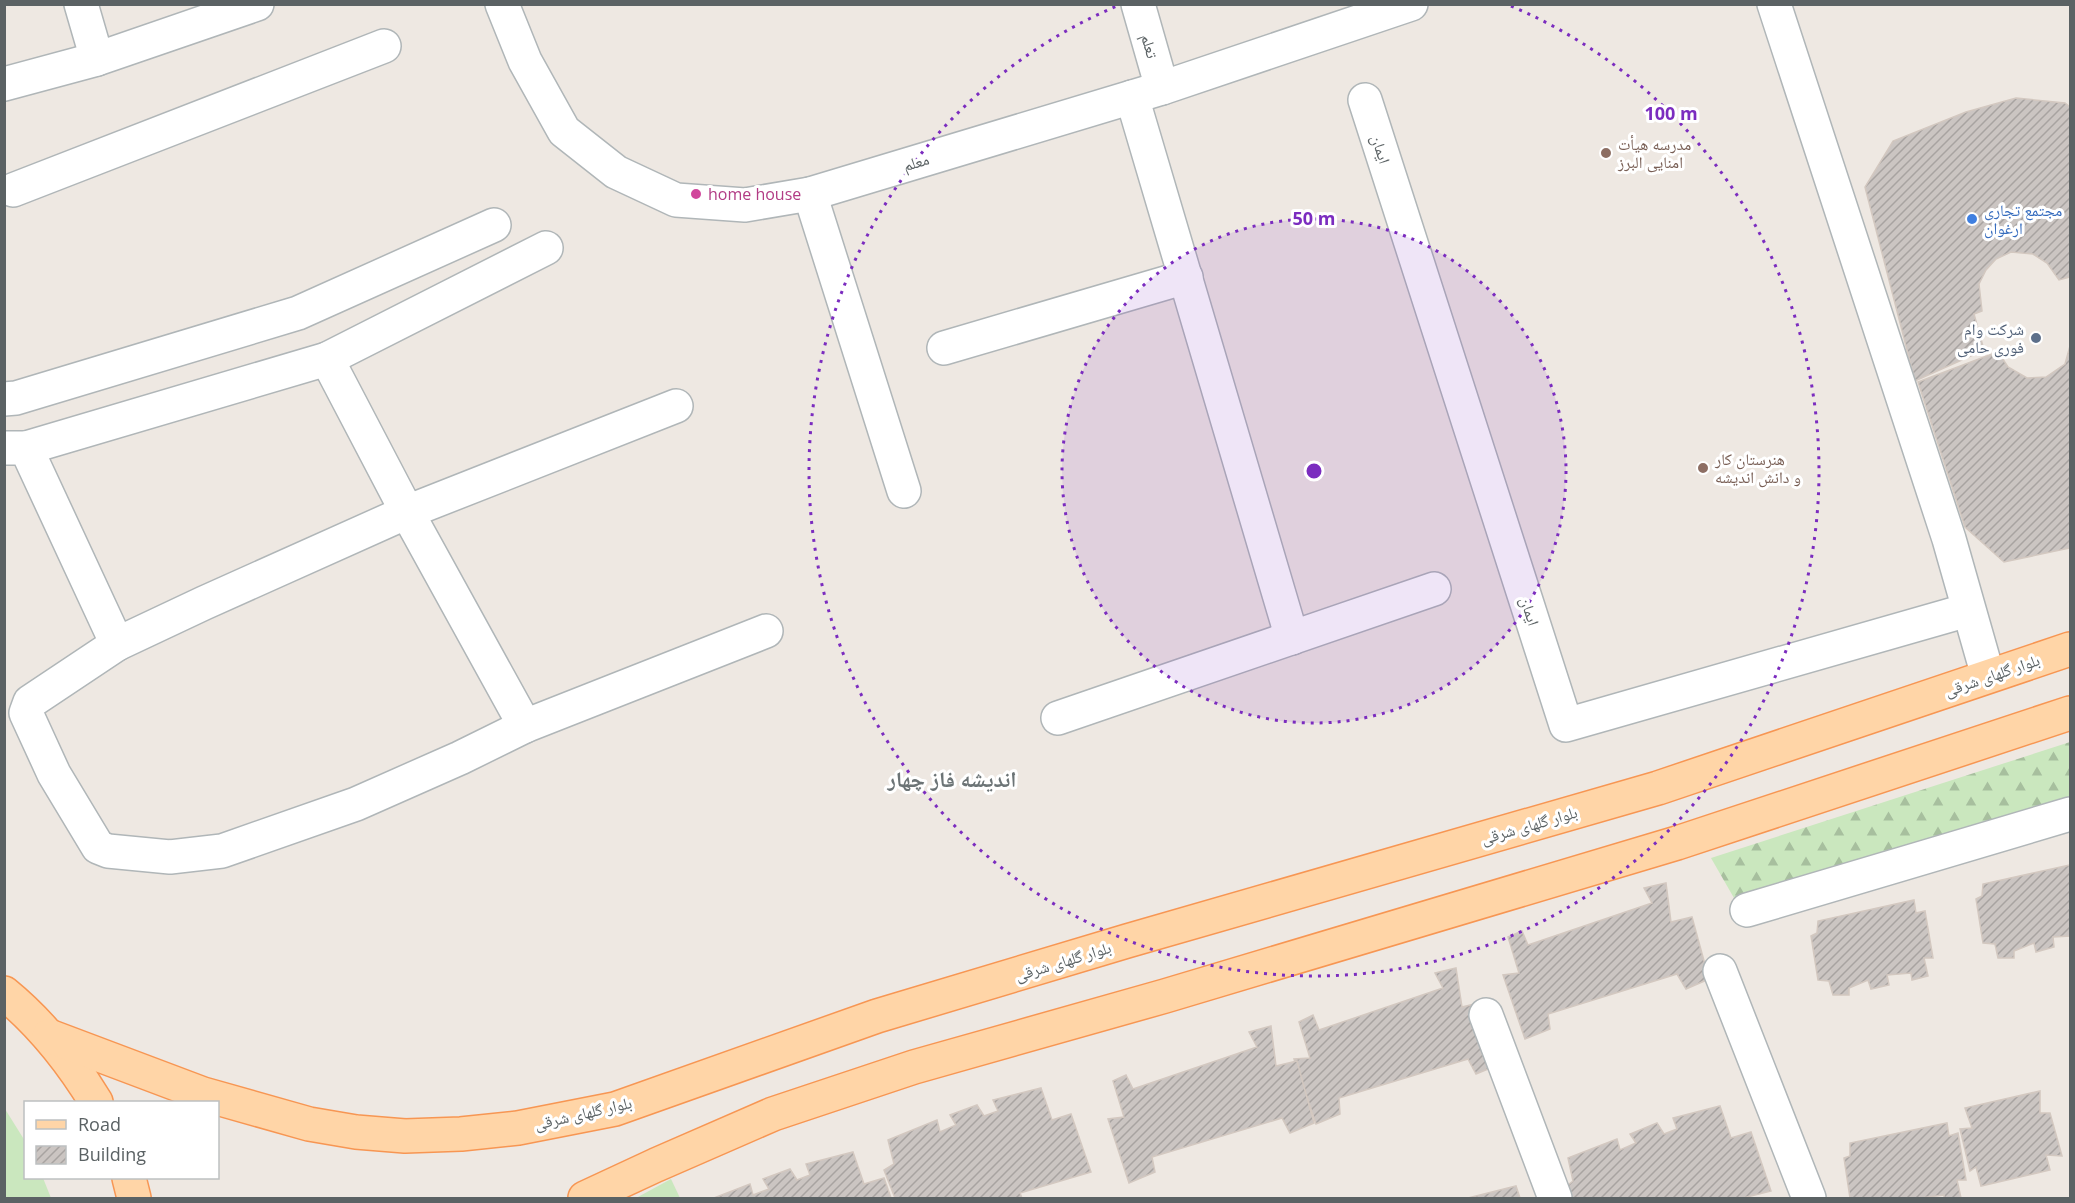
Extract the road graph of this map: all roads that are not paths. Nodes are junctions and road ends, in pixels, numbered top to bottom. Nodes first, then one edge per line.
1 (81, 4) edge
2 (257, 4) edge
3 (502, 4) edge
4 (1138, 4) edge
5 (1411, 4) edge
6 (1774, 4) edge
7 (384, 46) dead end
8 (97, 59) junction
9 (4, 84) edge
10 (1147, 92) junction
11 (1365, 100) dead end
12 (13, 190) dead end
13 (810, 194) junction
14 (494, 225) dead end
15 (546, 248) dead end
16 (1186, 277) junction
17 (944, 348) dead end
18 (327, 358) junction
19 (4, 399) edge
20 (676, 406) dead end
21 (15, 448) edge
22 (904, 491) dead end
23 (407, 512) junction
24 (1434, 589) dead end
25 (1968, 610) junction
26 (766, 631) dead end
27 (1292, 638) junction
28 (117, 644) junction
29 (2070, 649) edge
30 (1988, 676) junction
31 (2070, 713) edge
32 (1058, 718) dead end
33 (525, 726) junction
34 (2070, 814) edge
35 (1747, 910) dead end
36 (1720, 971) dead end
37 (4, 974) edge
38 (13, 1000) edge
39 (1486, 1015) dead end
40 (49, 1036) junction
41 (95, 1101) edge
42 (129, 1179) edge
43 (134, 1198) edge
44 (585, 1198) edge
45 (1555, 1198) edge
46 (1809, 1198) edge

1 - 8 street
2 - 8 street
3 - 13 street, معلم
4 - 10 street, تعلم
5 - 10 street, معلم
6 - 25 street
7 - 12 street
8 - 9 street
10 - 13 street, معلم
10 - 16 street, تعلم
11 - 25 street, ایمان
13 - 22 street
14 - 19 street
15 - 18 street
16 - 17 street
16 - 27 street, تعلم
18 - 21 street
18 - 23 street
20 - 23 street
21 - 28 street
23 - 28 street
23 - 33 street
24 - 27 street
25 - 30 street
26 - 33 street
27 - 32 street
28 - 33 street
29 - 30 main road, بلوار گلهای شرقی
30 - 40 main road, بلوار گلهای شرقی
31 - 44 main road
34 - 35 street
36 - 46 street
37 - 38 main road
38 - 40 main road
39 - 45 street
40 - 41 main road
42 - 43 main road

